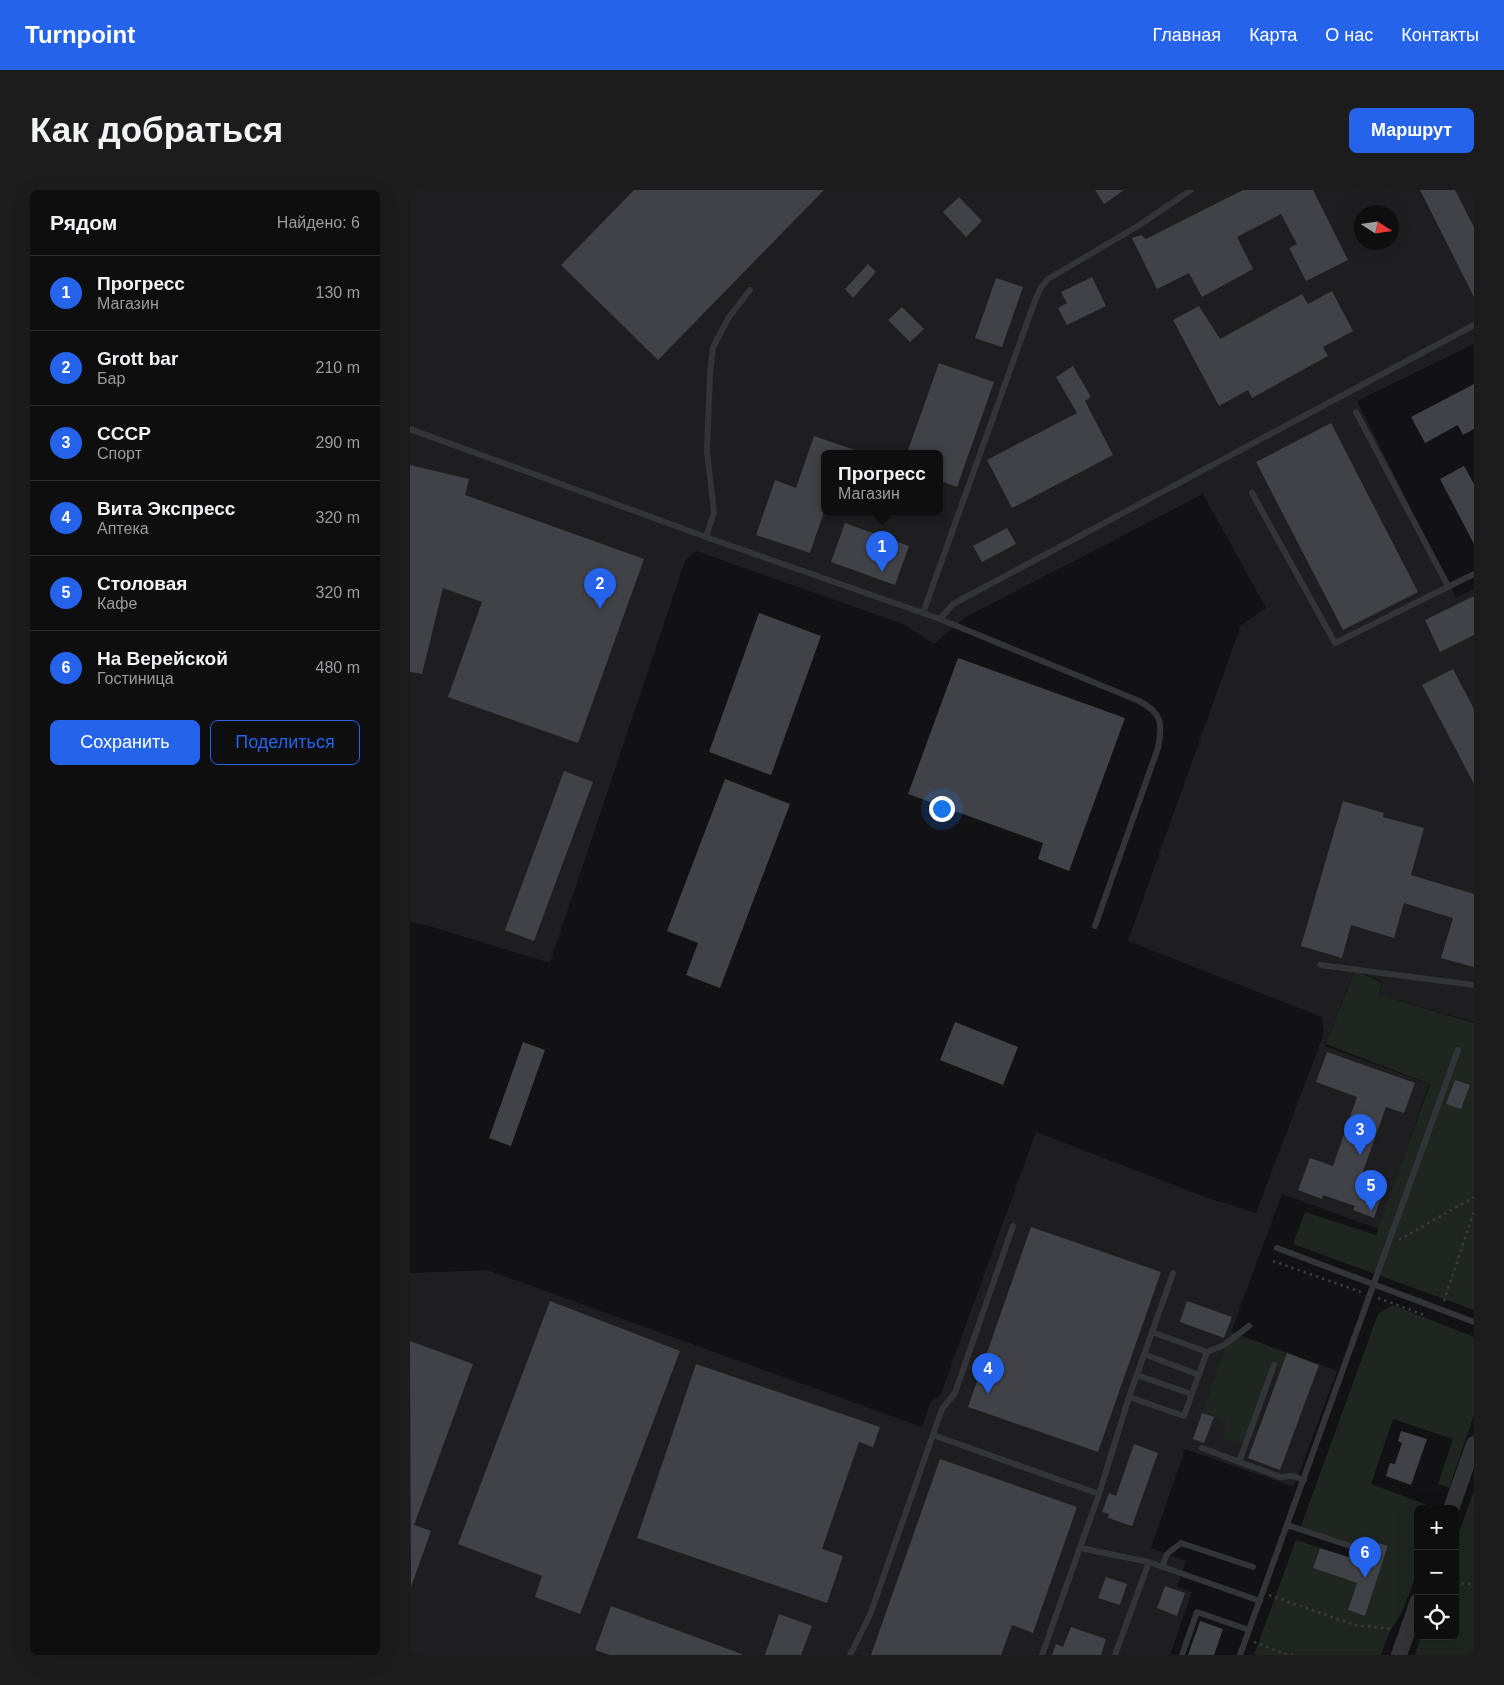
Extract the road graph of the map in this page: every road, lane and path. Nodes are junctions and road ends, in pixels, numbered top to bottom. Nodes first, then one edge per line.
1 (1191, 190) edge
2 (750, 290) dead end
3 (1474, 325) edge
4 (1356, 412) dead end
5 (410, 429) edge
6 (1252, 493) dead end
7 (706, 537) junction
8 (1474, 574) edge
9 (1448, 586) junction
10 (923, 613) junction
11 (940, 619) junction
12 (1095, 926) dead end
13 (1320, 965) dead end
14 (1474, 985) edge
15 (1458, 1050) dead end
16 (1474, 1197) edge
17 (1474, 1211) edge
18 (1013, 1226) dead end
19 (1389, 1245) junction
20 (1278, 1248) dead end
21 (1173, 1273) dead end
22 (1374, 1285) junction
23 (1441, 1310) junction
24 (1474, 1322) edge
25 (1249, 1326) dead end
26 (1152, 1332) junction
27 (1207, 1352) junction
28 (1144, 1354) junction
29 (1274, 1365) dead end
30 (1199, 1374) junction
31 (1137, 1375) junction
32 (1191, 1394) junction
33 (1128, 1397) junction
34 (933, 1435) junction
35 (1474, 1444) edge
36 (1202, 1448) dead end
37 (1239, 1462) junction
38 (1304, 1480) junction
39 (1099, 1494) junction
40 (1452, 1505) edge
41 (1287, 1525) junction
42 (1080, 1548) junction
43 (1362, 1550) dead end
44 (1149, 1562) junction
45 (1162, 1567) junction
46 (1254, 1567) dead end
47 (1459, 1583) edge
48 (1474, 1584) edge
49 (1263, 1592) junction
50 (1260, 1601) junction
51 (1414, 1612) edge
52 (1393, 1629) dead end
53 (1249, 1630) junction
54 (1246, 1639) junction
55 (850, 1655) edge
56 (1042, 1655) edge
57 (1116, 1655) edge
58 (1182, 1655) edge
59 (1240, 1655) edge
60 (1294, 1655) edge
61 (1398, 1655) edge

1 - 10 lane
2 - 7 lane
3 - 11 lane
4 - 9 lane
5 - 7 lane
6 - 9 lane
7 - 10 lane
8 - 9 lane
10 - 11 lane
11 - 12 lane
13 - 14 lane
15 - 19 lane
16 - 19 path
17 - 23 path
18 - 34 lane
19 - 22 lane
20 - 22 lane
21 - 26 lane
22 - 23 lane
22 - 38 lane
23 - 24 lane
25 - 27 lane
26 - 27 lane
26 - 28 lane
27 - 30 lane
28 - 30 lane
28 - 31 lane
29 - 37 lane
30 - 32 lane
31 - 32 lane
31 - 33 lane
32 - 33 lane
33 - 39 lane
34 - 39 lane
34 - 55 lane
35 - 40 street
36 - 37 lane
37 - 38 lane
38 - 41 lane
39 - 42 lane
41 - 43 lane
41 - 49 lane
42 - 44 lane
42 - 56 lane
44 - 45 lane
44 - 57 lane
45 - 46 lane
45 - 50 lane
47 - 48 path
49 - 50 lane
49 - 52 path
50 - 53 lane
51 - 61 street
53 - 54 lane
53 - 58 lane
54 - 59 lane
54 - 60 path

